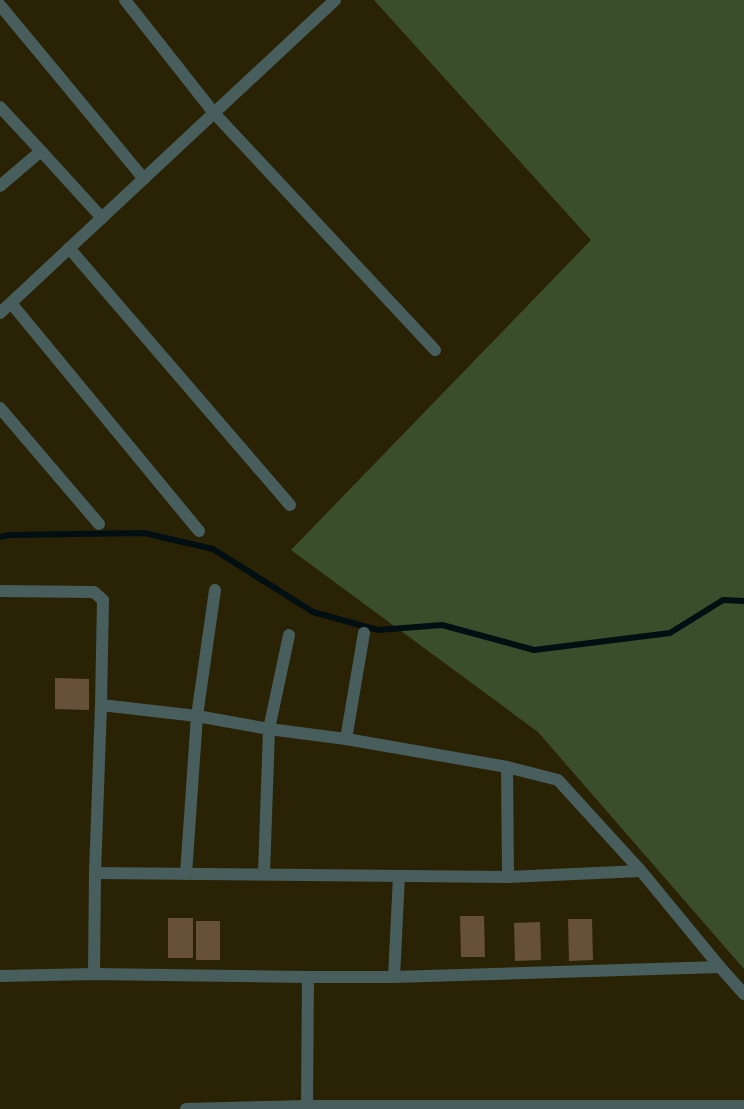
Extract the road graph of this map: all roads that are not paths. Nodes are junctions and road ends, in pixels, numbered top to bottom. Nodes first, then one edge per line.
1 (125, 0) edge
2 (335, 0) edge
3 (0, 5) edge
4 (0, 107) edge
5 (214, 113) junction
6 (41, 151) junction
7 (144, 178) junction
8 (0, 186) edge
9 (102, 218) junction
10 (69, 248) junction
11 (11, 303) junction
12 (0, 313) edge
13 (434, 350) dead end
14 (0, 408) edge
15 (290, 505) dead end
16 (99, 524) dead end
17 (199, 531) dead end
18 (215, 590) dead end
19 (0, 592) edge
20 (364, 633) dead end
21 (289, 635) dead end
22 (101, 705) junction
23 (196, 716) junction
24 (269, 729) junction
25 (346, 739) junction
26 (507, 767) junction
27 (641, 871) junction
28 (95, 873) junction
29 (186, 874) junction
30 (264, 874) junction
31 (399, 876) junction
32 (508, 877) junction
33 (720, 967) junction
34 (94, 974) junction
35 (0, 976) edge
36 (308, 977) junction
37 (394, 977) junction
38 (744, 994) edge
39 (307, 1106) junction
40 (744, 1106) edge
41 (186, 1109) edge

1 - 5 street
2 - 5 street
3 - 7 street
4 - 6 street
5 - 7 street
5 - 13 street
6 - 8 street
6 - 9 street
7 - 9 street
9 - 10 street
10 - 11 street
10 - 15 street
11 - 12 street
11 - 17 street
14 - 16 street
18 - 23 street
19 - 22 street
20 - 25 street
21 - 24 street
22 - 23 street
22 - 28 street
23 - 24 street
23 - 29 street
24 - 25 street
24 - 30 street
25 - 26 street
26 - 27 street
26 - 32 street
27 - 32 street
27 - 33 street
28 - 29 street
28 - 34 street
29 - 30 street
30 - 31 street
31 - 32 street
31 - 37 street
33 - 37 street
33 - 38 street
34 - 35 street
34 - 36 street
36 - 37 street
36 - 39 street
39 - 40 street
39 - 41 street

